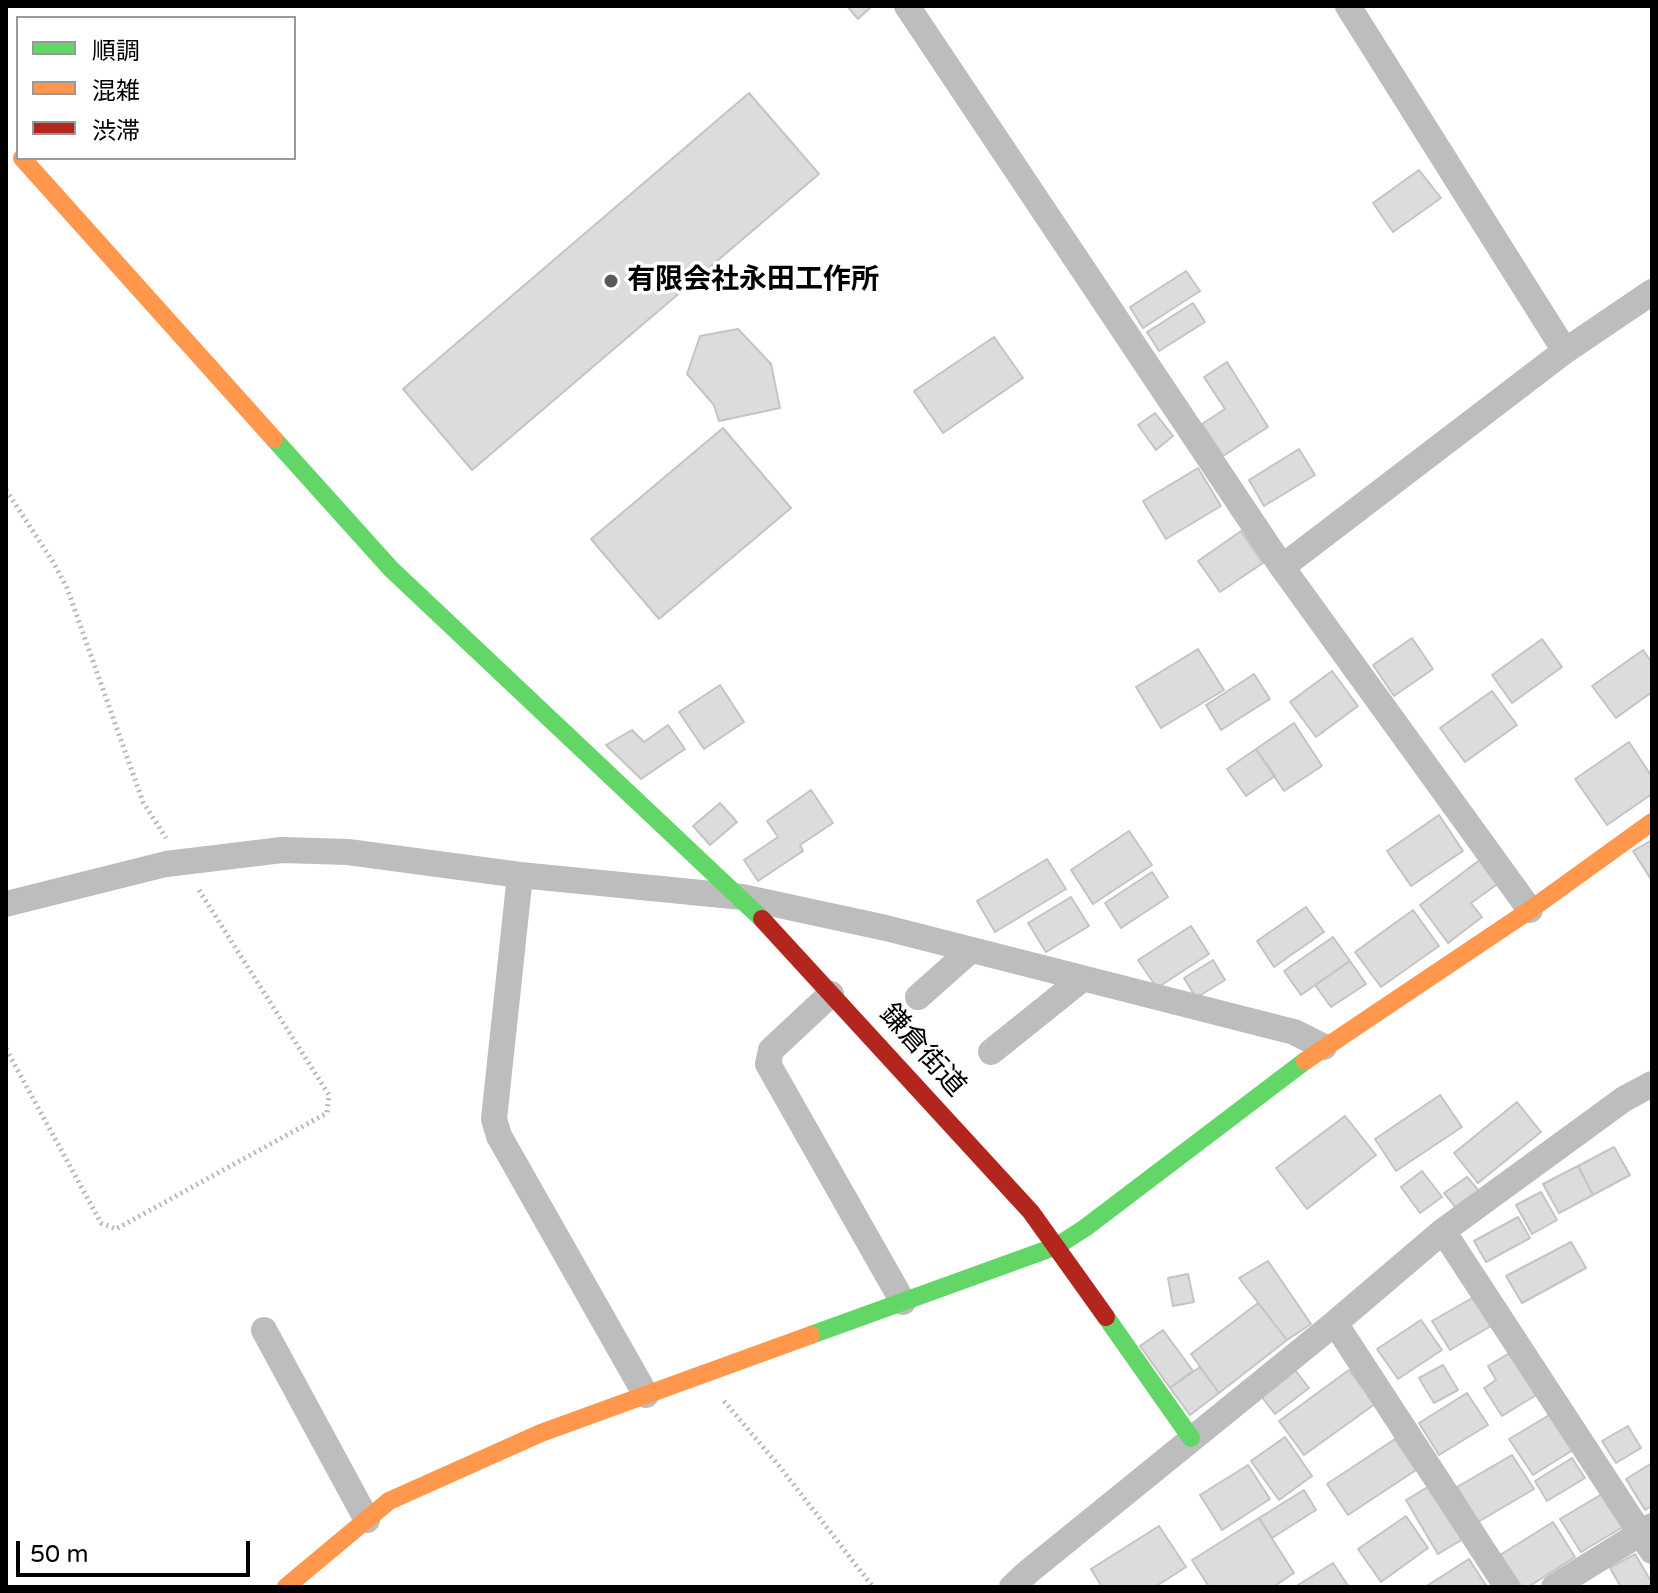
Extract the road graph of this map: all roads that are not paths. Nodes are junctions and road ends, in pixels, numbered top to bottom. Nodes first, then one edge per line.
1 (907, 6) edge
2 (1348, 6) edge
3 (24, 160) edge
4 (1652, 292) edge
5 (1565, 351) junction
6 (1282, 567) junction
7 (1652, 822) edge
8 (520, 875) junction
9 (742, 897) junction
10 (6, 904) edge
11 (1530, 910) junction
12 (971, 950) junction
13 (1082, 979) junction
14 (831, 994) junction
15 (918, 997) dead end
16 (1324, 1047) junction
17 (991, 1052) dead end
18 (1652, 1084) edge
19 (1443, 1231) junction
20 (1057, 1246) junction
21 (903, 1302) junction
22 (1335, 1323) junction
23 (264, 1330) dead end
24 (646, 1395) junction
25 (1191, 1438) junction
26 (367, 1520) junction
27 (1648, 1537) edge
28 (286, 1587) edge
29 (1012, 1587) edge
30 (1507, 1587) edge
31 (1554, 1587) edge

1 - 6 street
2 - 5 street
3 - 9 street, 鎌倉街道
4 - 5 street
5 - 6 street
6 - 11 street
7 - 11 street
8 - 9 street
8 - 10 street
8 - 24 street
9 - 12 street
9 - 14 street, 鎌倉街道
11 - 16 street
12 - 13 street
12 - 15 street
13 - 16 street
13 - 17 street
14 - 20 street, 鎌倉街道
14 - 21 street
16 - 20 street
18 - 19 street
19 - 22 street
19 - 27 street
20 - 21 street
20 - 25 street, 鎌倉街道
21 - 24 street
22 - 25 street
22 - 30 street
23 - 26 street
24 - 26 street
25 - 29 street
26 - 28 street
27 - 31 street

